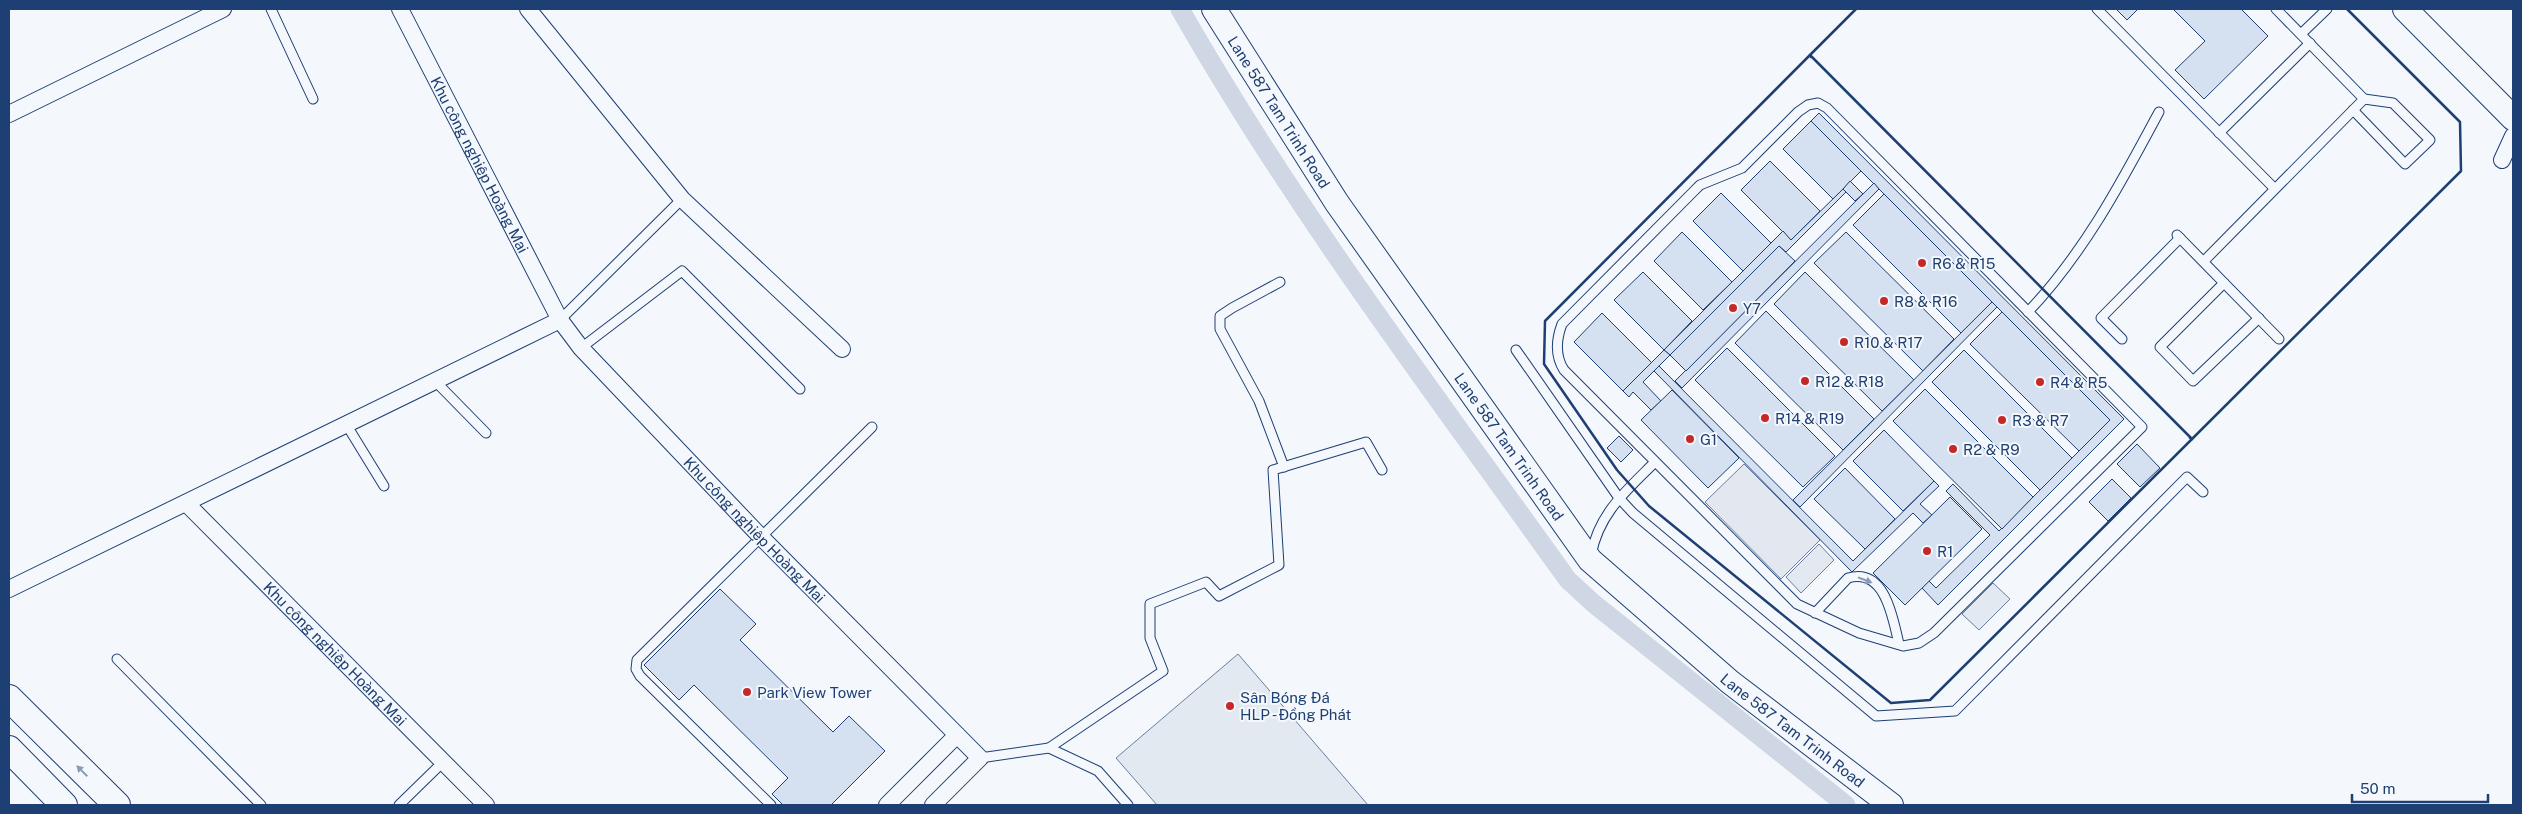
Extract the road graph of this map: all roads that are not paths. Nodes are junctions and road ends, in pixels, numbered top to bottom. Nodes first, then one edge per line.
1 (223, 9) edge
2 (271, 9) edge
3 (400, 9) edge
4 (528, 9) edge
5 (1214, 9) edge
6 (2097, 9) edge
7 (2276, 9) edge
8 (2327, 9) edge
9 (2405, 9) edge
10 (2301, 34) junction
11 (2310, 43) junction
12 (313, 99) dead end
13 (2364, 99) junction
14 (2353, 110) junction
15 (2159, 112) dead end
16 (9, 114) edge
17 (2513, 118) edge
18 (2219, 133) junction
19 (2513, 136) edge
20 (2502, 160) dead end
21 (2274, 188) junction
22 (682, 199) junction
23 (2204, 262) junction
24 (1280, 282) dead end
25 (2224, 283) junction
26 (2028, 312) junction
27 (2259, 318) junction
28 (560, 320) junction
29 (2122, 339) dead end
30 (2279, 339) dead end
31 (581, 348) junction
32 (842, 349) dead end
33 (1516, 350) dead end
34 (435, 381) junction
35 (800, 389) dead end
36 (346, 424) junction
37 (872, 427) dead end
38 (486, 433) dead end
39 (1655, 462) junction
40 (1284, 467) junction
41 (1382, 470) dead end
42 (384, 486) dead end
43 (2203, 492) dead end
44 (1619, 498) junction
45 (186, 503) junction
46 (760, 536) junction
47 (1590, 560) junction
48 (9, 589) edge
49 (1815, 613) junction
50 (1898, 644) junction
51 (117, 658) dead end
52 (9, 698) edge
53 (957, 734) junction
54 (1049, 748) junction
55 (9, 749) edge
56 (980, 758) junction
57 (442, 763) junction
58 (64, 805) edge
59 (117, 805) edge
60 (261, 805) edge
61 (399, 805) edge
62 (486, 805) edge
63 (771, 805) edge
64 (887, 805) edge
65 (933, 805) edge
66 (1128, 805) edge
67 (1891, 805) edge

1 - 16 street
2 - 12 lane
3 - 28 street, Khu công nghiệp Hoàng Mai
4 - 22 street
5 - 47 street, Lane 587 Tam Trinh Road
6 - 18 lane
7 - 10 lane
8 - 10 lane
9 - 17 street
10 - 11 lane
11 - 13 lane
11 - 18 lane
13 - 14 lane
13 - 14 lane
14 - 21 lane
15 - 26 lane
18 - 21 lane
19 - 20 street
21 - 23 lane
22 - 28 lane
22 - 32 street
23 - 25 lane
23 - 29 lane
24 - 40 lane
25 - 27 lane
25 - 27 lane
26 - 39 lane
26 - 50 lane
27 - 30 lane
28 - 31 street, Khu công nghiệp Hoàng Mai
28 - 34 street
31 - 35 lane
31 - 46 street, Khu công nghiệp Hoàng Mai
33 - 44 lane
34 - 36 street
34 - 38 lane
36 - 42 lane
36 - 45 street
37 - 46 lane
39 - 44 lane
39 - 49 lane
40 - 41 lane
40 - 54 lane
43 - 44 lane
44 - 47 lane
45 - 48 street
45 - 57 street, Khu công nghiệp Hoàng Mai
46 - 53 street, Khu công nghiệp Hoàng Mai
46 - 63 lane
47 - 67 street, Lane 587 Tam Trinh Road
49 - 50 lane
49 -> 50 lane
51 - 60 lane
59 -> 52 main road
53 - 56 street, Khu công nghiệp Hoàng Mai
53 - 64 street
54 - 56 lane
54 - 66 lane
55 - 58 main road
56 - 65 street
57 - 61 lane
57 - 62 street, Khu công nghiệp Hoàng Mai

